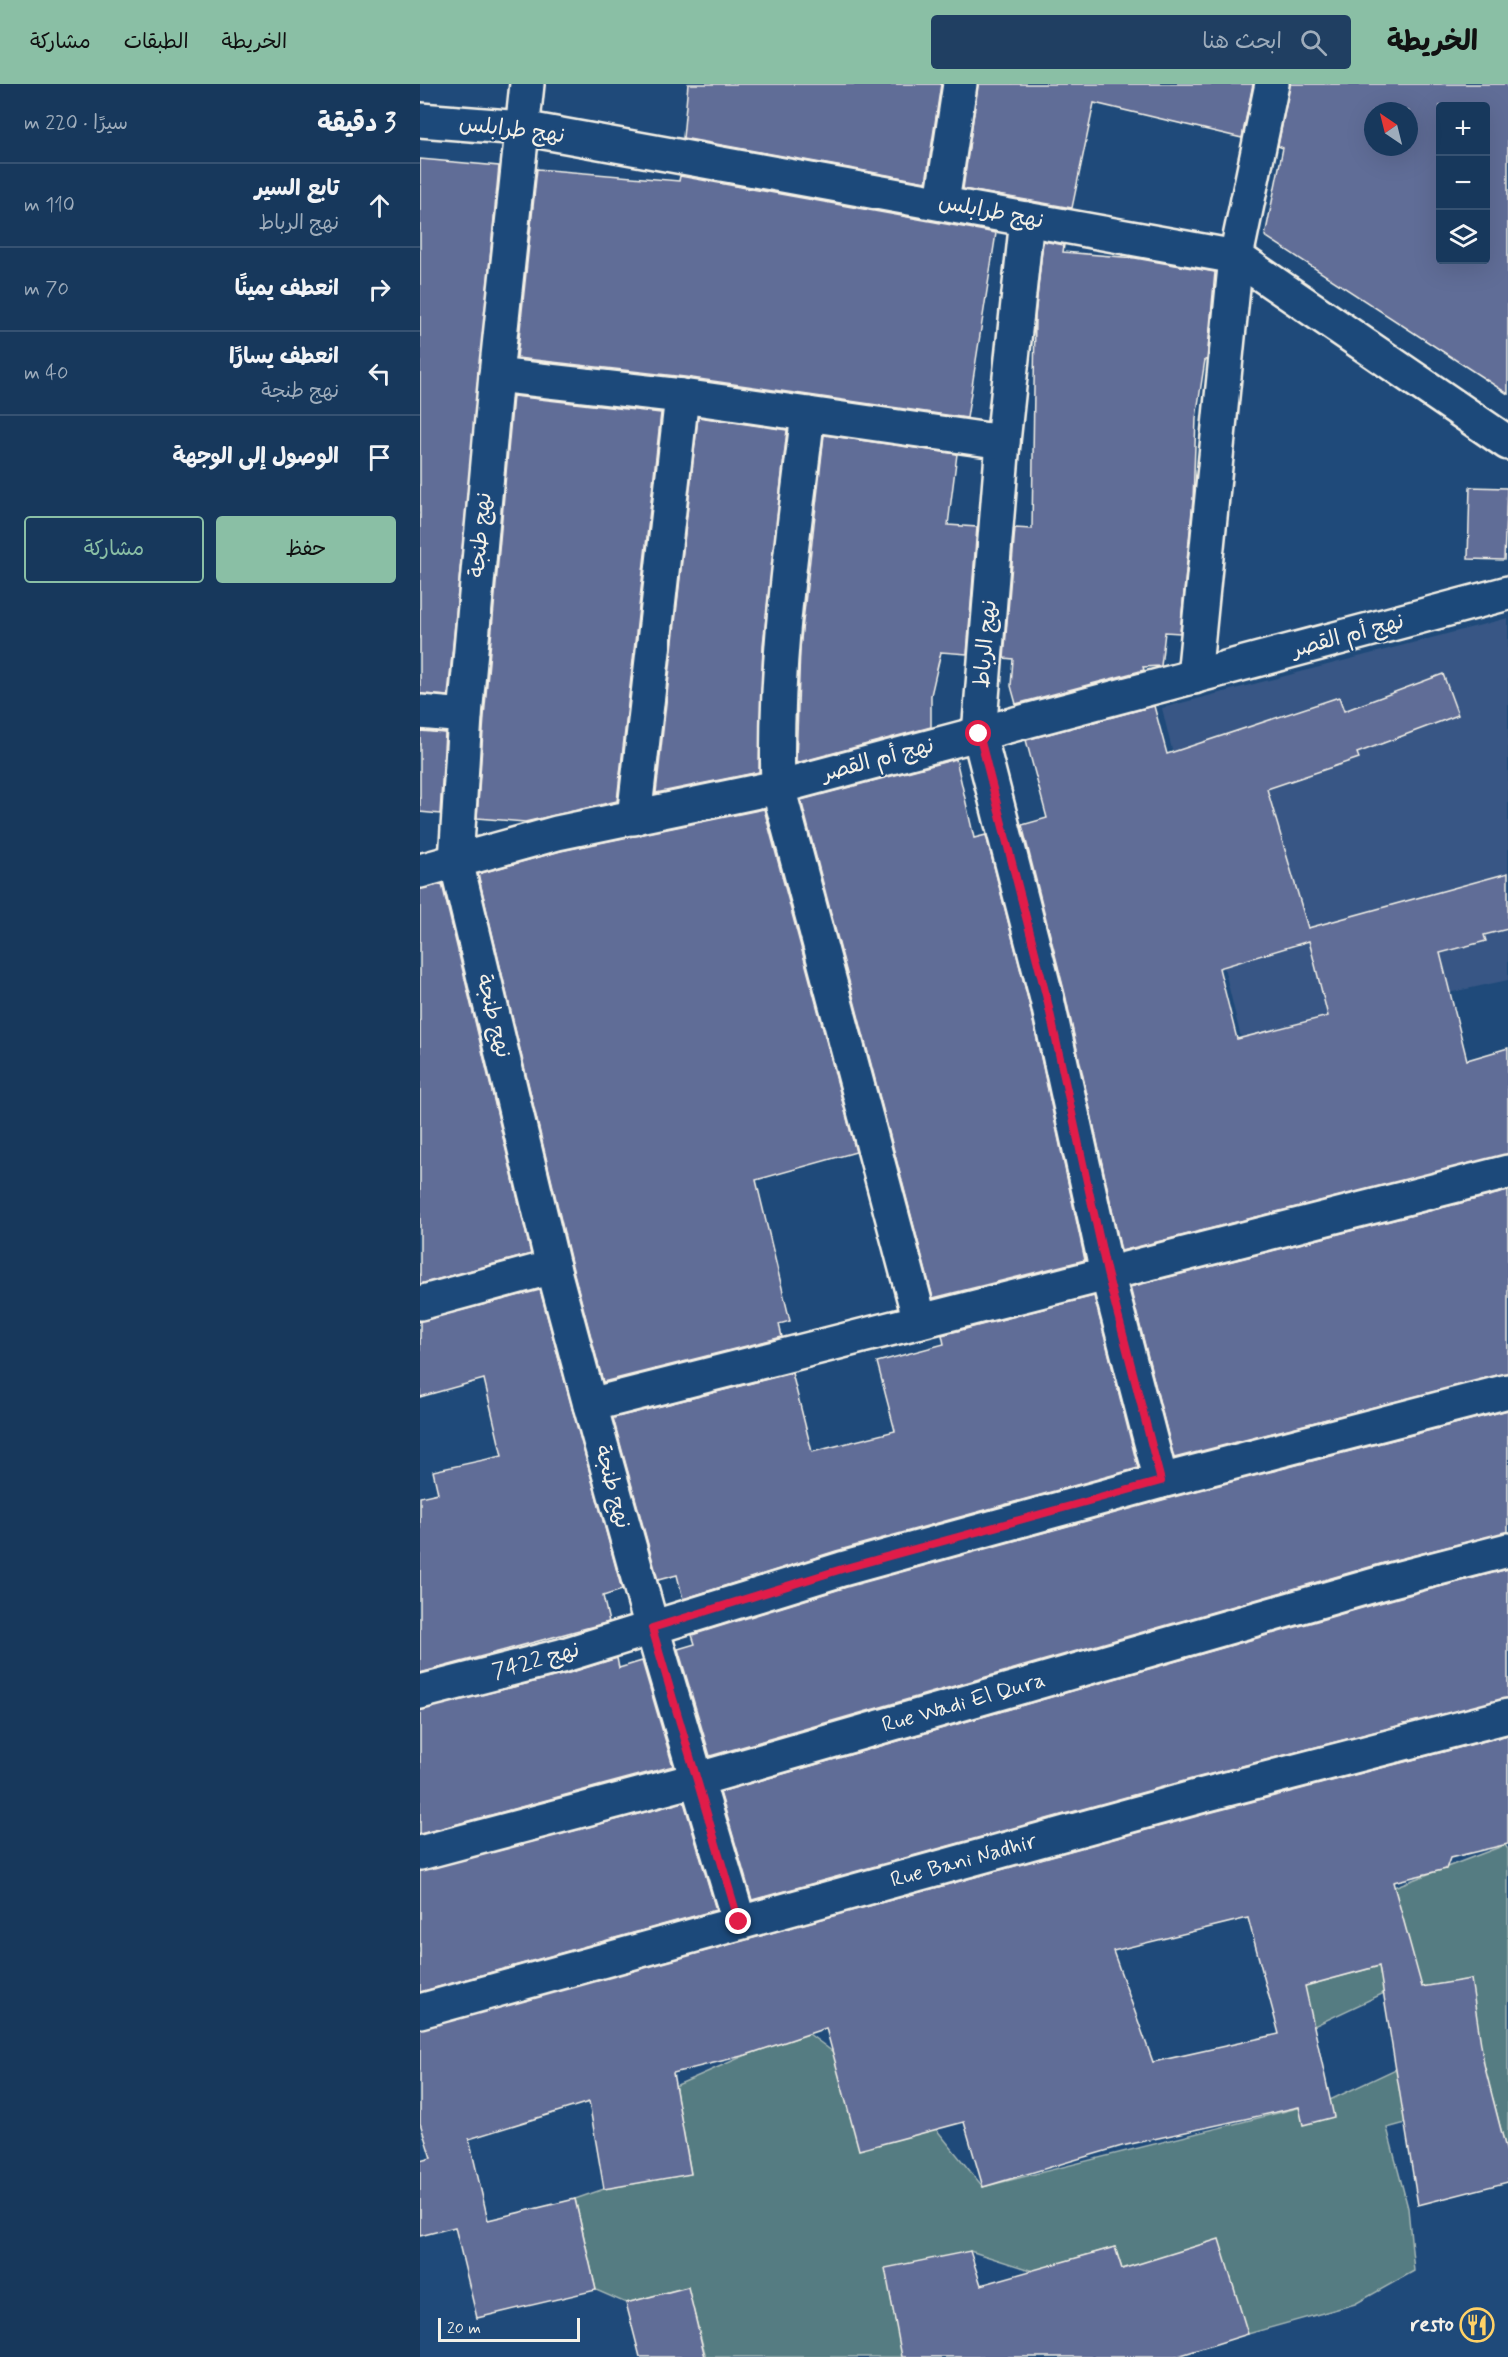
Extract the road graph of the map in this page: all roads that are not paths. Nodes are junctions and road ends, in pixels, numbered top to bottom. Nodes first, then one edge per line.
1 (527, 84) edge
2 (960, 84) edge
3 (1272, 84) edge
4 (420, 120) edge
5 (522, 128) junction
6 (942, 202) junction
7 (1027, 219) junction
8 (1236, 257) junction
9 (496, 375) junction
10 (682, 396) junction
11 (808, 414) junction
12 (1003, 442) junction
13 (1508, 444) edge
14 (1508, 593) edge
15 (1194, 677) junction
16 (420, 712) edge
17 (465, 716) junction
18 (979, 734) junction
19 (778, 787) junction
20 (634, 818) junction
21 (456, 861) junction
22 (420, 871) edge
23 (1508, 1172) edge
24 (553, 1267) junction
25 (1107, 1273) junction
26 (420, 1303) edge
27 (920, 1321) junction
28 (1508, 1391) edge
29 (590, 1405) junction
30 (1161, 1481) junction
31 (1508, 1550) edge
32 (652, 1628) junction
33 (420, 1692) edge
34 (1508, 1716) edge
35 (699, 1779) junction
36 (420, 1853) edge
37 (739, 1922) junction
38 (420, 2011) edge

1 - 5 street, نهج طنجة
2 - 6 street
3 - 8 street
4 - 5 street, نهج طرابلس
5 - 6 street, نهج طرابلس
5 - 9 street, نهج طنجة
6 - 7 street, نهج طرابلس
7 - 8 street, نهج طرابلس
7 - 12 street, نهج الرباط
8 - 13 street, نهج طرابلس
8 - 15 street
9 - 10 street
9 - 17 street, نهج طنجة
10 - 11 street
10 - 20 street
11 - 12 street
11 - 19 street
12 - 18 street, نهج الرباط
14 - 15 street, نهج أم القصر
15 - 18 street, نهج أم القصر
16 - 17 street
17 - 21 street, نهج طنجة
18 - 19 street, نهج أم القصر
18 - 25 street, نهج الرباط
19 - 20 street, نهج أم القصر
19 - 27 street
20 - 21 street, نهج أم القصر
21 - 22 street, نهج أم القصر
21 - 24 street, نهج طنجة
23 - 25 street
24 - 26 street
24 - 29 street, نهج طنجة
25 - 27 street
25 - 30 street, نهج الرباط
27 - 29 street
28 - 30 street, نهج 7422
29 - 32 street, نهج طنجة
30 - 32 street, نهج 7422
31 - 35 street, Rue Wadi El Qura
32 - 33 street, نهج 7422
32 - 35 street, نهج طنجة
34 - 37 street, Rue Bani Nadhir
35 - 36 street, Rue Wadi El Qura
35 - 37 street, نهج طنجة
37 - 38 street, Rue Bani Nadhir

